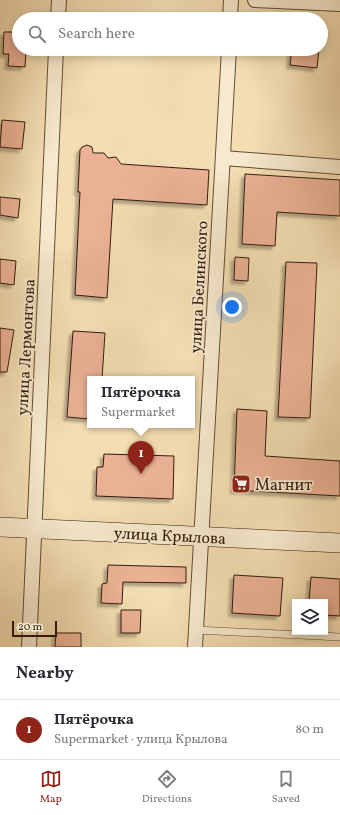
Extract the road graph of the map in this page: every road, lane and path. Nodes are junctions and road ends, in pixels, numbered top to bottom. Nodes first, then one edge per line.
1 (59, 0) edge
2 (231, 0) edge
3 (255, 0) edge
4 (340, 4) edge
5 (58, 12) edge
6 (230, 12) edge
7 (56, 56) edge
8 (229, 56) edge
9 (223, 158) junction
10 (340, 167) edge
11 (0, 527) edge
12 (34, 529) junction
13 (200, 537) junction
14 (340, 543) edge
15 (196, 630) junction
16 (340, 637) edge
17 (29, 647) edge
18 (195, 647) edge

1 - 5 street
2 - 6 street
3 - 4 street
7 - 12 street, улица Лермонтова
8 - 9 street, улица Белинского
9 - 10 street
9 - 13 street, улица Белинского
11 - 12 main road, улица Крылова
12 - 13 main road, улица Крылова
12 - 17 street, улица Лермонтова
13 - 14 main road, улица Крылова
13 - 15 street, улица Белинского
15 - 16 lane
15 - 18 street, улица Белинского

